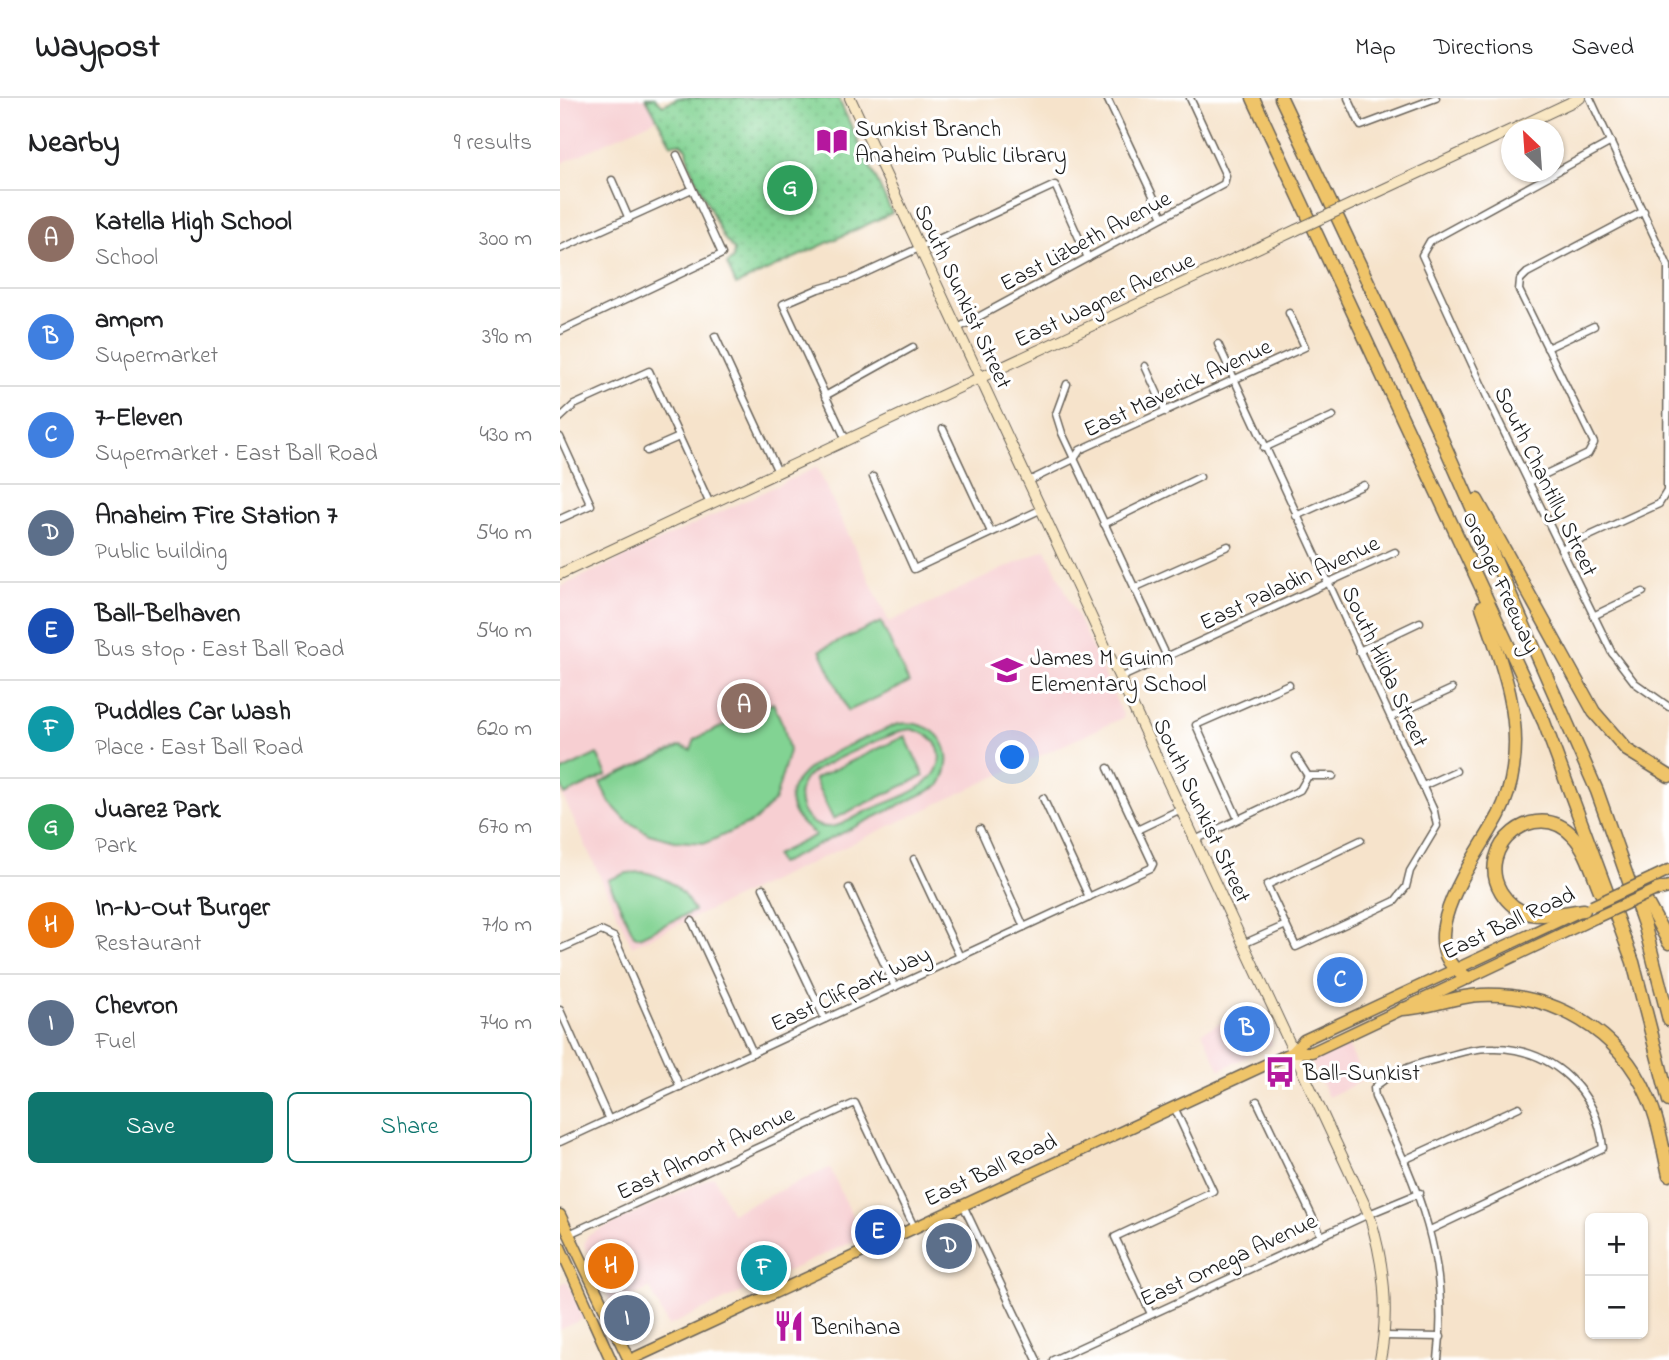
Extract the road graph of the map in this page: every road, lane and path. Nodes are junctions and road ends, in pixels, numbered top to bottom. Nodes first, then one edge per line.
1 (850, 98) edge
2 (1107, 98) edge
3 (1190, 98) edge
4 (1253, 98) edge
5 (1281, 98) edge
6 (1348, 98) edge
7 (1580, 98) edge
8 (1590, 98) edge
9 (1433, 99) edge
10 (1535, 119) edge
11 (1501, 135) edge
12 (1611, 142) junction
13 (677, 155) dead end
14 (611, 180) dead end
15 (692, 189) junction
16 (1644, 211) junction
17 (1163, 217) junction
18 (629, 219) junction
19 (560, 239) edge
20 (920, 248) junction
21 (562, 249) edge
22 (1088, 258) junction
23 (1289, 313) dead end
24 (1594, 326) dead end
25 (958, 328) junction
26 (560, 331) edge
27 (715, 336) dead end
28 (1218, 344) dead end
29 (913, 347) dead end
30 (1547, 348) junction
31 (1145, 366) dead end
32 (981, 377) junction
33 (1234, 381) junction
34 (1067, 384) dead end
35 (825, 396) junction
36 (1166, 412) junction
37 (1333, 416) dead end
38 (560, 418) edge
39 (1437, 428) junction
40 (943, 429) dead end
41 (560, 437) edge
42 (679, 437) junction
43 (846, 440) junction
44 (1264, 448) junction
45 (647, 451) dead end
46 (1074, 459) junction
47 (778, 472) junction
48 (873, 477) dead end
49 (1200, 477) dead end
50 (1029, 481) junction
51 (1529, 482) junction
52 (1364, 485) dead end
53 (710, 504) junction
54 (1042, 509) junction
55 (1296, 516) junction
56 (560, 519) edge
57 (1104, 524) junction
58 (991, 532) junction
59 (1228, 547) dead end
60 (1561, 549) junction
61 (1395, 552) dead end
62 (1464, 554) junction
63 (560, 574) edge
64 (1328, 583) junction
65 (1134, 588) junction
66 (1643, 592) dead end
67 (1593, 616) junction
68 (1420, 622) dead end
69 (1359, 651) junction
70 (1167, 657) junction
71 (1120, 678) junction
72 (1289, 684) dead end
73 (1452, 689) dead end
74 (1669, 707) edge
75 (1391, 717) junction
76 (1296, 757) dead end
77 (1108, 768) dead end
78 (1456, 771) dead end
79 (1308, 776) junction
80 (1333, 776) dead end
81 (1669, 776) edge
82 (1423, 786) junction
83 (1597, 791) junction
84 (1043, 798) dead end
85 (1181, 809) junction
86 (1238, 819) junction
87 (980, 829) dead end
88 (1137, 830) junction
89 (1195, 840) junction
90 (1361, 840) dead end
91 (914, 859) dead end
92 (1669, 870) edge
93 (1661, 885) edge
94 (763, 888) dead end
95 (849, 888) dead end
96 (1089, 897) junction
97 (1588, 908) junction
98 (692, 921) dead end
99 (1286, 925) junction
100 (1024, 927) junction
101 (1669, 943) edge
102 (1244, 944) junction
103 (560, 950) edge
104 (960, 957) junction
105 (1633, 962) junction
106 (1454, 970) junction
107 (1468, 978) junction
108 (895, 987) junction
109 (1403, 1009) junction
110 (560, 1010) edge
111 (825, 1019) junction
112 (1669, 1020) edge
113 (1293, 1052) junction
114 (753, 1053) junction
115 (680, 1087) junction
116 (1257, 1101) dead end
117 (1669, 1101) edge
118 (1174, 1107) junction
119 (1519, 1107) dead end
120 (609, 1120) junction
121 (560, 1142) edge
122 (1404, 1160) junction
123 (1669, 1175) edge
124 (1420, 1194) junction
125 (963, 1205) junction
126 (1369, 1213) junction
127 (560, 1215) edge
128 (914, 1227) junction
129 (1430, 1230) junction
130 (569, 1234) junction
131 (1321, 1235) junction
132 (560, 1247) edge
133 (1151, 1314) junction
134 (1385, 1336) junction
135 (1441, 1337) junction
136 (611, 1360) edge
137 (630, 1360) edge
138 (1037, 1360) edge
139 (1053, 1360) edge
140 (1380, 1360) edge
141 (1438, 1360) edge

1 - 20 street, South Sunkist Street
2 - 17 street
3 - 17 street, East Lizbeth Avenue
4 - 62 highway, Orange Freeway
5 - 39 highway, Orange Freeway
6 - 9 street
7 - 10 street, East Wagner Avenue
8 - 12 street
11 - 32 street, East Wagner Avenue, bridge
12 - 16 street
12 - 51 street, South Chantilly Street
13 - 15 street
14 - 18 street
15 - 18 street
15 - 26 street
16 - 30 street
16 - 60 street
17 - 22 street, East Lizbeth Avenue
18 - 21 street
19 - 21 street
20 - 22 street
20 - 25 street, South Sunkist Street
20 - 35 street
22 - 25 street, East Lizbeth Avenue
23 - 33 street, East Maverick Avenue
24 - 30 street
25 - 32 street, South Sunkist Street
27 - 47 street
28 - 33 street, South Hilda Street
29 - 35 street
30 - 51 street
31 - 36 street
32 - 43 street, East Wagner Avenue
32 - 50 street, South Sunkist Street
33 - 36 street, East Maverick Avenue
33 - 44 street, South Hilda Street
34 - 46 street
35 - 43 street
36 - 46 street, East Maverick Avenue
37 - 44 street
38 - 42 street
39 - 81 highway
39 - 83 highway, Orange Freeway
40 - 58 street
41 - 56 street
42 - 45 street
42 - 53 street
43 - 47 street, East Wagner Avenue
44 - 55 street, South Hilda Street
46 - 50 street, East Maverick Avenue
46 - 57 street
47 - 53 street, East Wagner Avenue
48 - 58 street
49 - 57 street
50 - 54 street, South Sunkist Street
51 - 60 street, South Chantilly Street
52 - 55 street
53 - 63 street, East Wagner Avenue
54 - 58 street
54 - 71 street, South Sunkist Street
55 - 64 street, South Hilda Street
57 - 65 street
59 - 65 street
60 - 67 street, South Chantilly Street
61 - 64 street, East Paladin Avenue
62 - 105 highway, Orange Freeway
62 - 106 highway
64 - 69 street, South Hilda Street
64 - 70 street, East Paladin Avenue
65 - 70 street
66 - 67 street
67 - 74 street, South Chantilly Street
68 - 69 street
69 - 75 street, South Hilda Street
70 - 71 street, East Paladin Avenue
71 - 85 street, South Sunkist Street
72 - 86 street
73 - 75 street
75 - 82 street, South Hilda Street
76 - 79 street
77 - 88 street
78 - 82 street
79 - 80 street
79 - 86 street
82 - 99 street, South Hilda Street
83 - 101 highway
83 - 112 highway, Orange Freeway
84 - 96 street
85 - 88 street
85 - 89 street, South Sunkist Street
86 - 89 street
87 - 100 street
88 - 96 street, East Clifpark Way
89 - 102 street, South Sunkist Street
90 - 99 street
91 - 104 street
92 - 93 main road, East Ball Road
93 - 97 main road, East Ball Road, bridge
93 - 107 main road, East Ball Road, bridge
94 - 111 street
95 - 108 street
96 - 100 street, East Clifpark Way
97 - 105 highway
97 - 106 main road, East Ball Road
98 - 114 street
99 - 102 street
100 - 104 street, East Clifpark Way
102 - 113 street, South Sunkist Street
103 - 115 street
104 - 108 street, East Clifpark Way
105 - 117 highway, Orange Freeway
106 - 107 highway
106 - 113 main road, East Ball Road
107 - 109 main road, East Ball Road
108 - 111 street, East Clifpark Way
109 - 113 main road, East Ball Road
109 - 123 highway
110 - 120 street
111 - 114 street, East Clifpark Way
113 - 118 main road, East Ball Road
113 - 126 street, South Sunkist Street
114 - 115 street, East Clifpark Way
115 - 120 street, East Clifpark Way
116 - 131 street
118 - 125 main road, East Ball Road
118 - 133 street
119 - 122 street
120 - 121 street, East Clifpark Way
122 - 124 street
122 - 129 street
124 - 126 street, East Omega Avenue
124 - 129 street
125 - 128 main road, East Ball Road
125 - 138 street
126 - 131 street, East Omega Avenue
126 - 134 street, South Sunkist Street
127 - 130 main road
128 - 130 street, East Almont Avenue
128 - 137 main road, East Ball Road
129 - 135 street
130 - 137 main road
131 - 133 street, East Omega Avenue
132 - 136 main road
133 - 139 street, East Omega Avenue
134 - 135 street
134 - 140 street, South Sunkist Street
135 - 141 street

